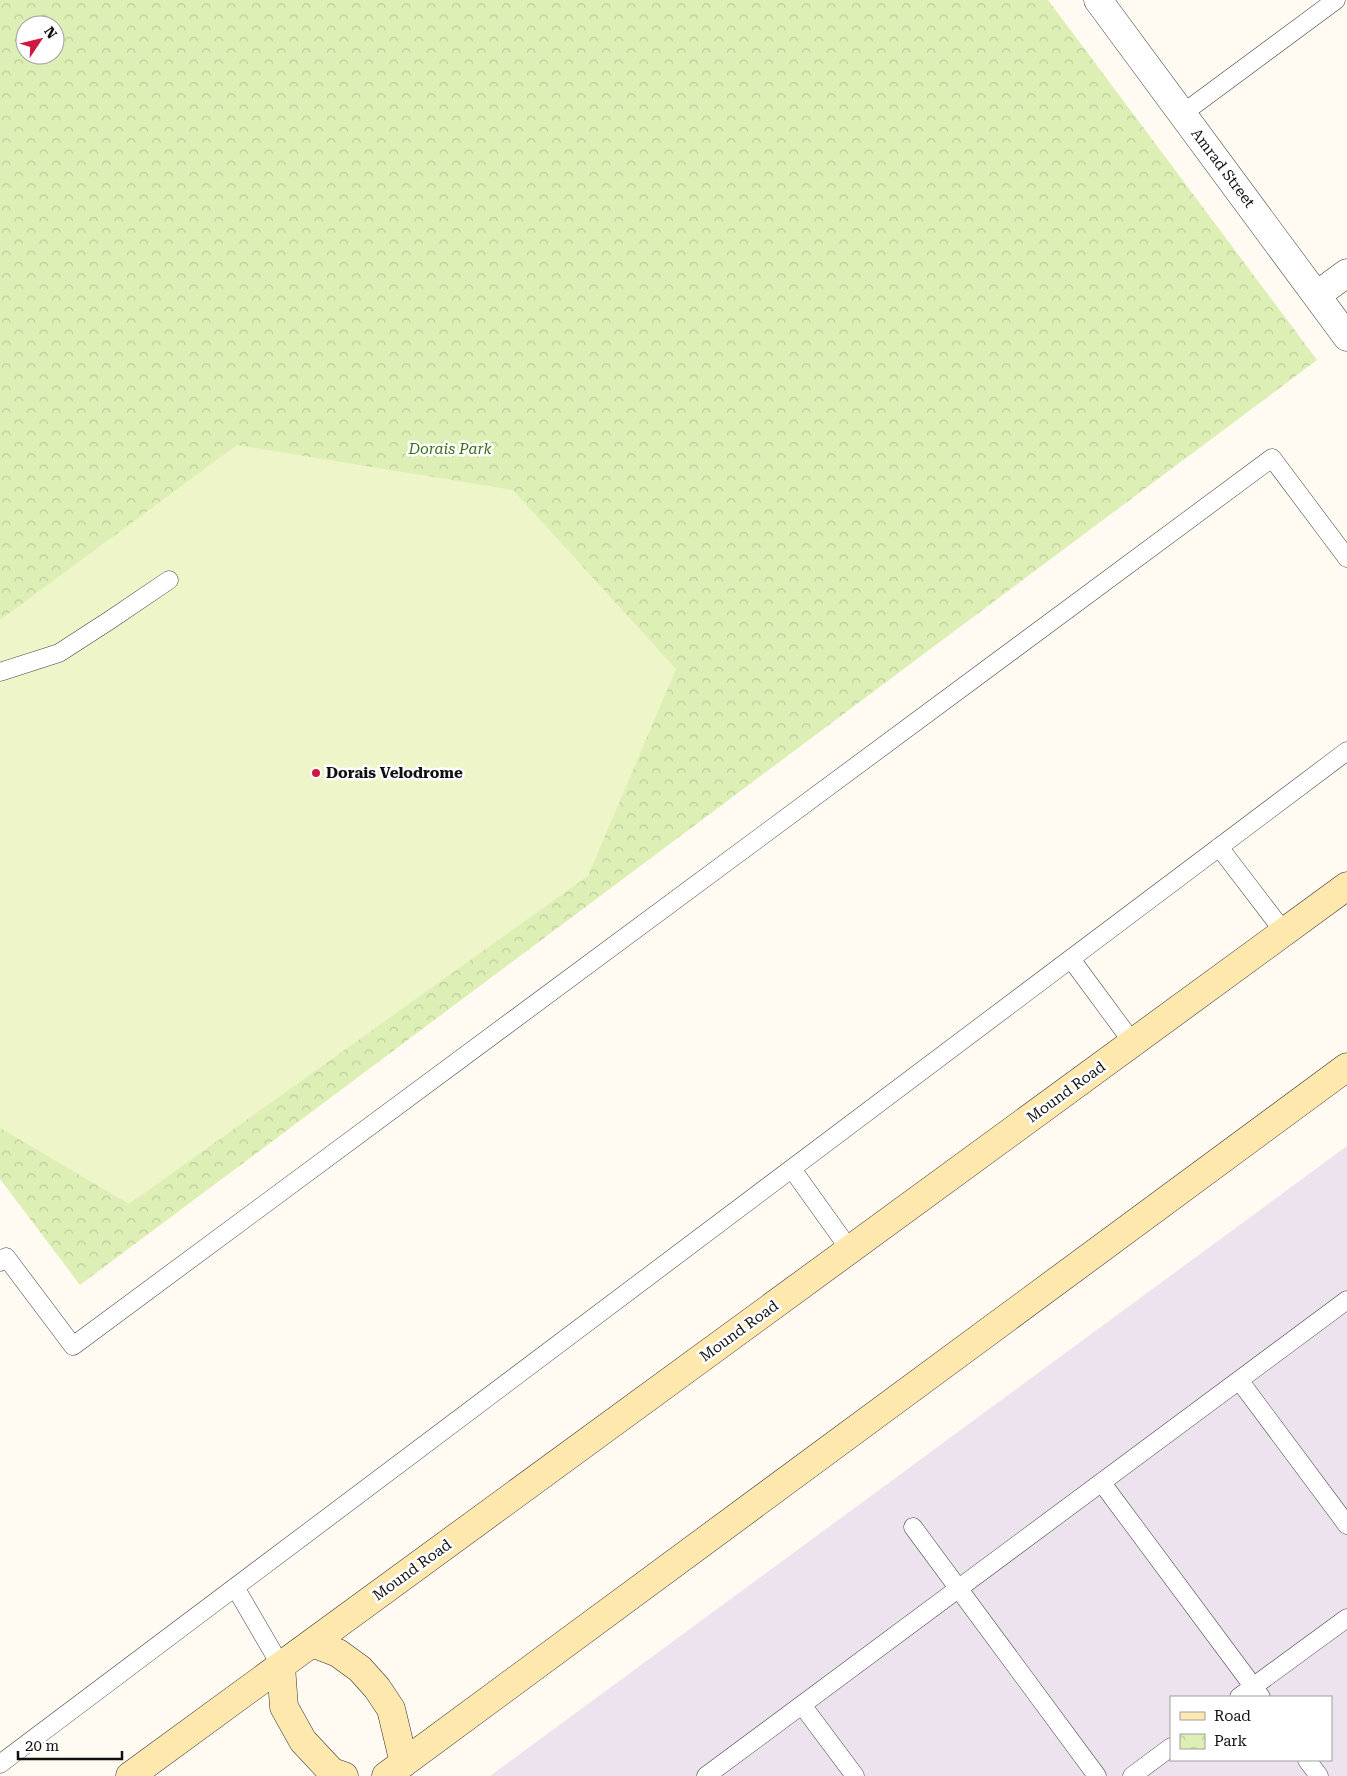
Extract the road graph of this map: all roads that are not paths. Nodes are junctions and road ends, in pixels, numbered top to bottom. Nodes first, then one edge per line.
1 (1098, 0) edge
2 (1336, 0) edge
3 (1182, 114) junction
4 (1347, 273) edge
5 (1317, 295) junction
6 (1347, 337) edge
7 (1347, 558) edge
8 (169, 580) dead end
9 (0, 672) edge
10 (1347, 751) edge
11 (1219, 847) junction
12 (1347, 886) edge
13 (1284, 932) junction
14 (1071, 959) junction
15 (1132, 1043) junction
16 (1347, 1067) edge
17 (792, 1168) junction
18 (850, 1250) junction
19 (0, 1262) edge
20 (1347, 1300) edge
21 (1239, 1380) junction
22 (1102, 1483) junction
23 (1347, 1524) edge
24 (913, 1527) dead end
25 (235, 1587) junction
26 (959, 1589) junction
27 (1347, 1618) edge
28 (312, 1643) junction
29 (281, 1666) junction
30 (1257, 1692) edge
31 (1243, 1696) edge
32 (802, 1705) junction
33 (1170, 1748) edge
34 (1308, 1761) edge
35 (0, 1764) edge
36 (395, 1769) edge
37 (130, 1776) edge
38 (344, 1776) edge
39 (706, 1776) edge
40 (855, 1776) edge
41 (1097, 1776) edge
42 (1132, 1776) edge
43 (1320, 1776) edge

1 - 3 street, Amrad Street
2 - 3 lane
3 - 5 street, Amrad Street
4 - 5 street
5 - 6 street, Amrad Street
7 - 19 lane
8 - 9 lane
10 - 11 lane
11 - 13 lane
11 - 14 lane
12 - 13 main road, Mound Road
13 - 15 main road, Mound Road
14 - 15 lane
14 - 17 lane
15 - 18 main road, Mound Road
16 - 36 main road
17 - 18 lane
17 - 25 lane
18 - 28 main road, Mound Road
20 - 21 lane
21 - 22 lane
21 - 23 lane
22 - 26 lane
22 - 30 lane
24 - 26 lane
25 - 29 lane
25 - 35 lane
26 - 32 lane
26 - 41 lane
27 - 30 lane
28 - 29 main road, Mound Road
28 - 36 main road
29 - 37 main road, Mound Road
29 - 38 main road
30 - 31 lane
32 - 39 lane
32 - 40 lane
33 - 42 lane
34 - 43 lane

